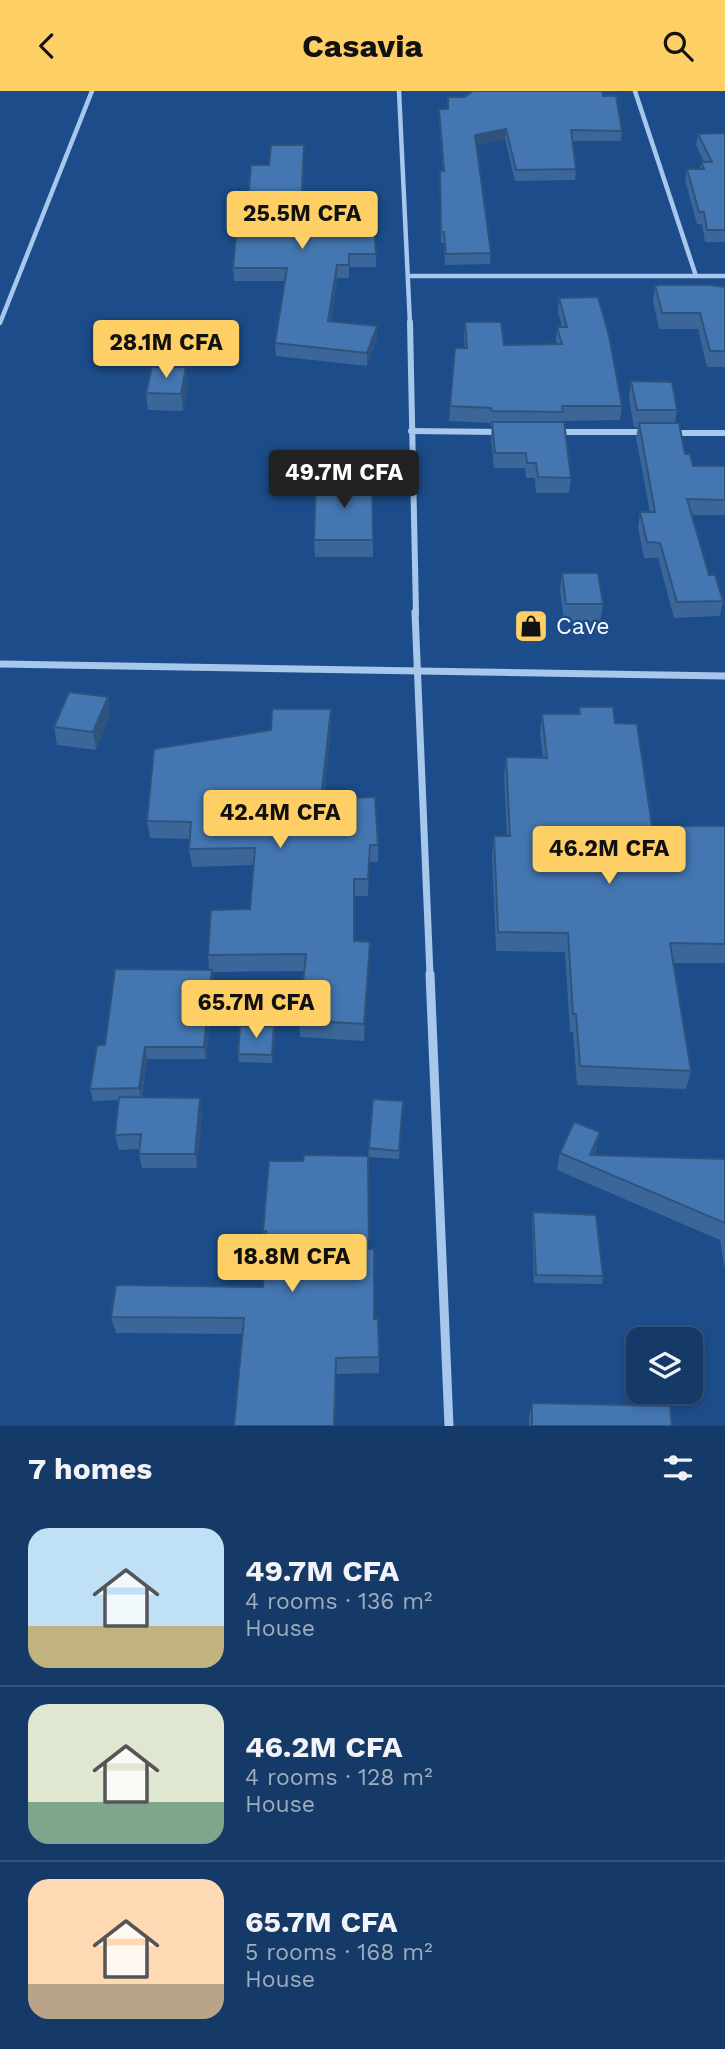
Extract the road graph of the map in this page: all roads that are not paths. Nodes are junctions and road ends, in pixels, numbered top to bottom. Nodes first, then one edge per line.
1 (92, 91) edge
2 (399, 91) edge
3 (635, 91) edge
4 (410, 276) junction
5 (696, 276) junction
6 (725, 276) edge
7 (0, 323) edge
8 (411, 431) junction
9 (506, 432) edge
10 (547, 432) edge
11 (657, 432) edge
12 (670, 433) edge
13 (725, 433) edge
14 (0, 664) edge
15 (417, 673) junction
16 (725, 676) edge
17 (449, 1426) edge

1 - 7 street
2 - 4 street
3 - 5 street
4 - 5 street
4 - 8 street
5 - 6 street
8 - 9 street
8 - 15 street
10 - 11 street
12 - 13 street
14 - 15 street
15 - 16 street
15 - 17 street

